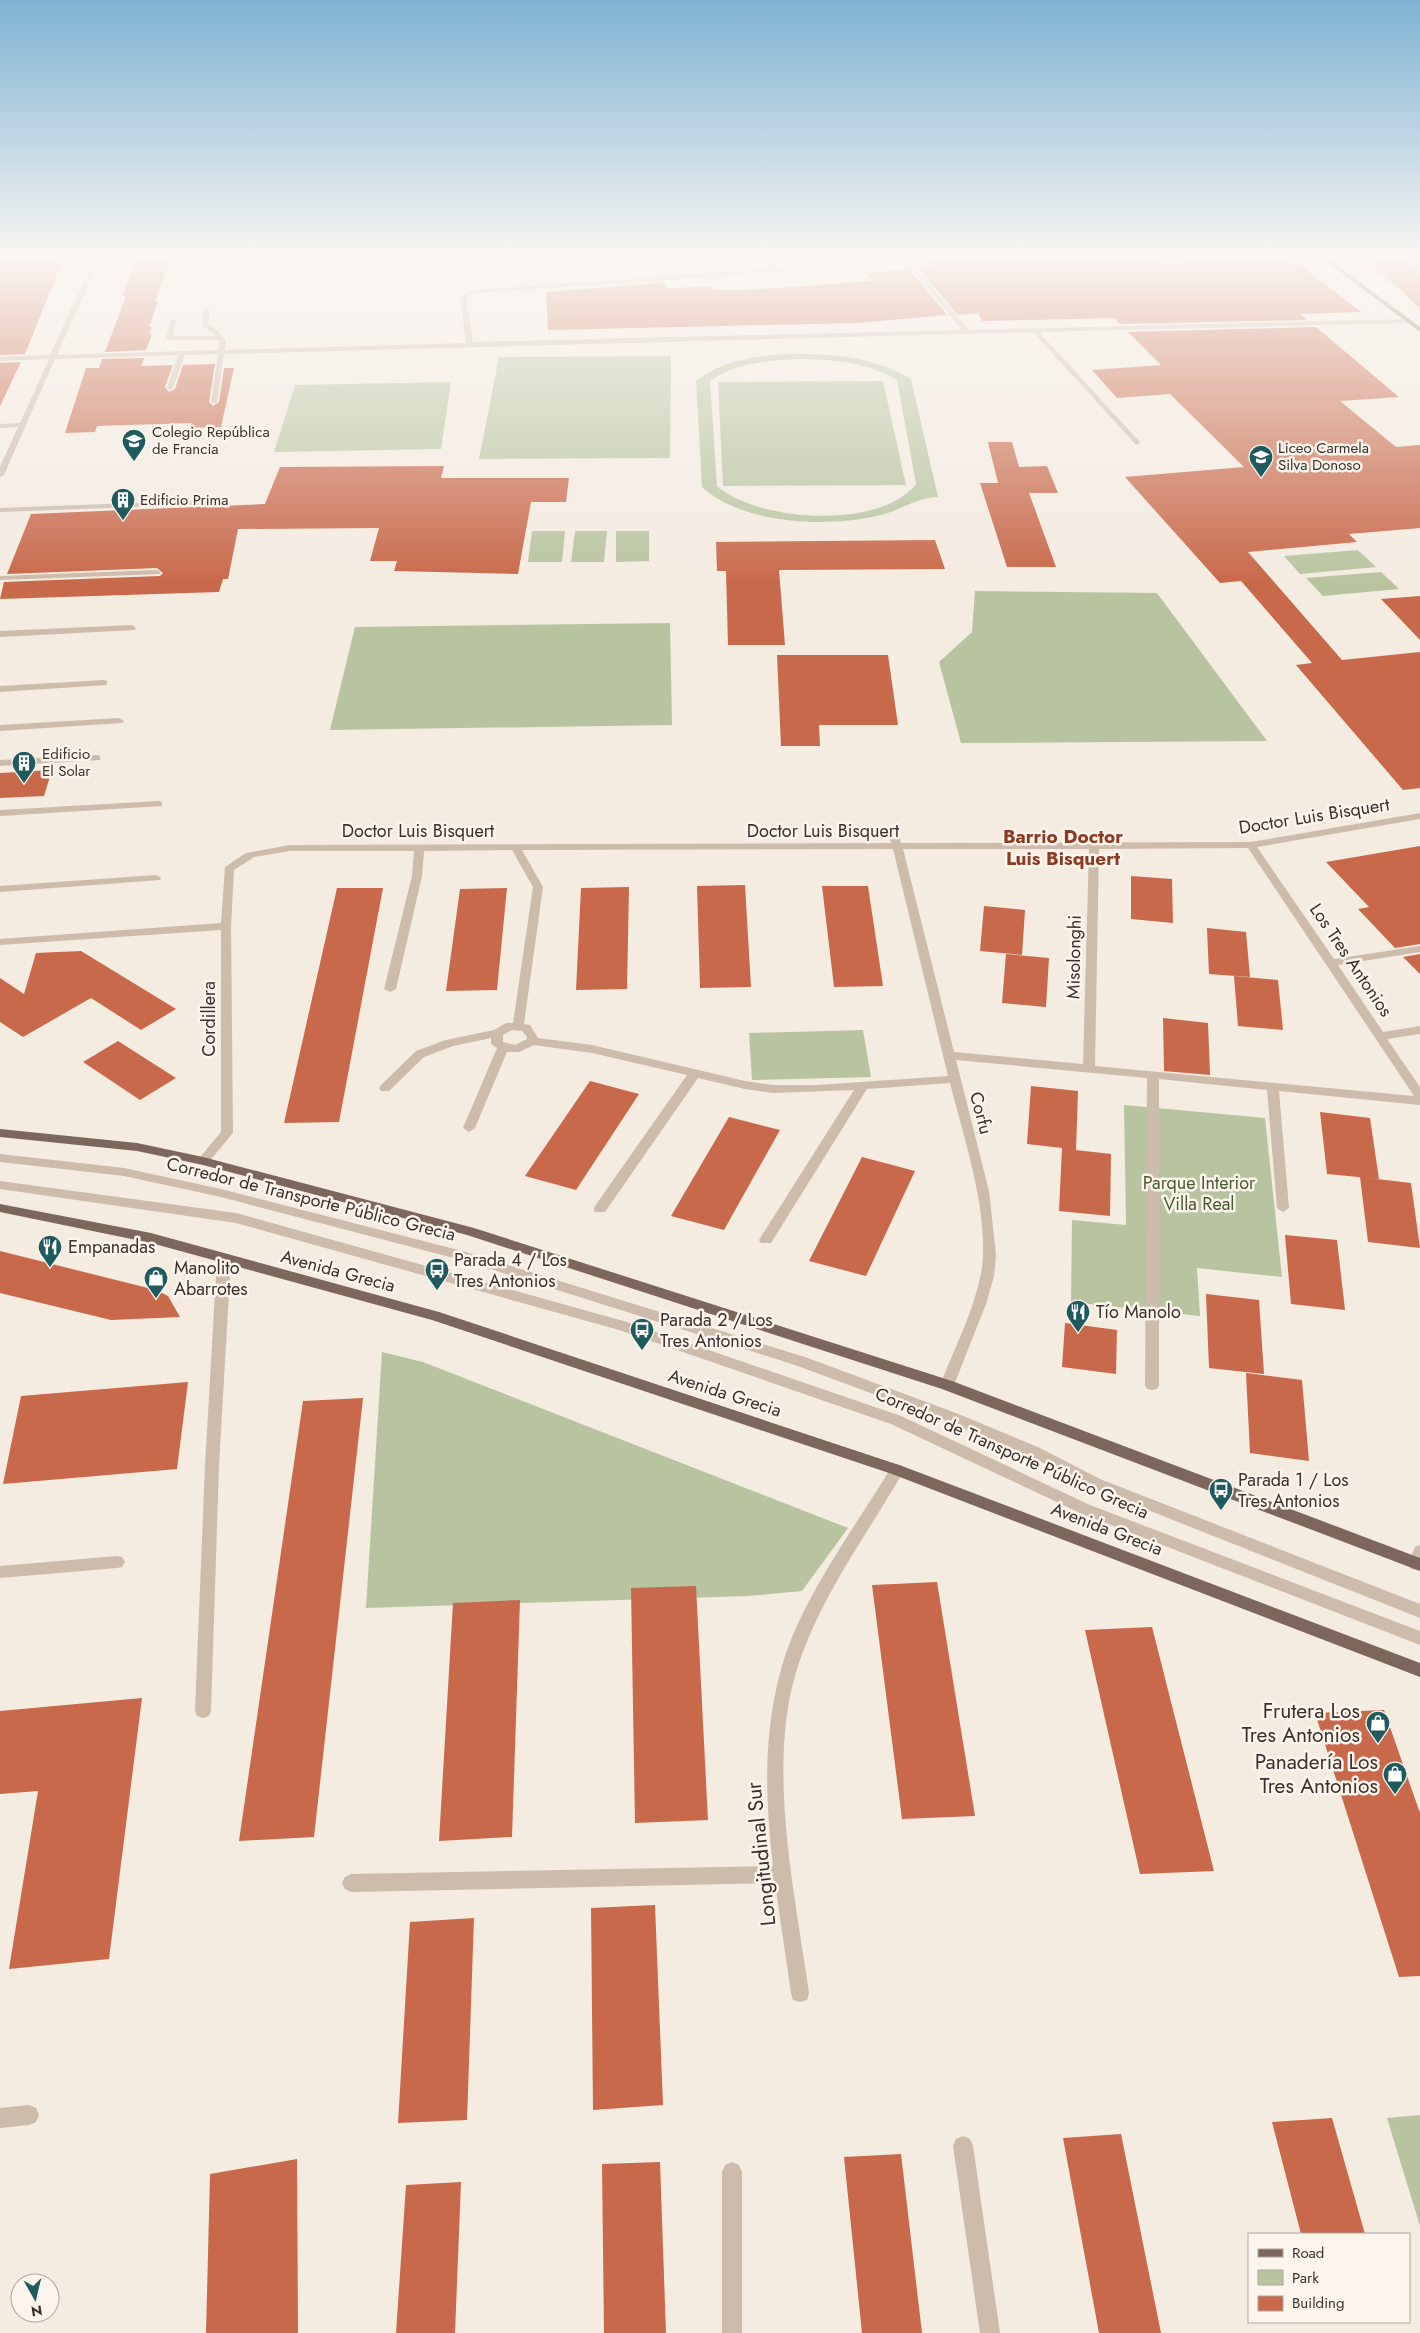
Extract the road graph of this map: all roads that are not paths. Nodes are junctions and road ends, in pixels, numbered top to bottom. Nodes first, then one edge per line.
1 (48, 366) edge
2 (178, 366) edge
3 (220, 366) edge
4 (1066, 366) edge
5 (170, 388) dead end
6 (214, 402) dead end
7 (22, 425) junction
8 (0, 426) edge
9 (1136, 443) dead end
10 (0, 475) edge
11 (213, 502) dead end
12 (0, 510) edge
13 (158, 572) dead end
14 (0, 578) edge
15 (132, 628) dead end
16 (0, 634) edge
17 (104, 683) dead end
18 (0, 688) edge
19 (119, 721) dead end
20 (0, 728) edge
21 (97, 758) dead end
22 (0, 763) edge
23 (159, 804) dead end
24 (0, 813) edge
25 (1420, 816) edge
26 (893, 830) dead end
27 (1251, 845) junction
28 (1094, 846) junction
29 (419, 847) junction
30 (514, 847) junction
31 (897, 847) junction
32 (229, 869) joint
33 (156, 878) dead end
34 (0, 889) edge
35 (226, 926) junction
36 (0, 942) edge
37 (1420, 949) edge
38 (1332, 963) junction
39 (390, 989) dead end
40 (518, 1026) junction
41 (1420, 1030) edge
42 (497, 1033) junction
43 (1380, 1036) junction
44 (532, 1042) junction
45 (503, 1047) junction
46 (948, 1055) junction
47 (1089, 1068) junction
48 (695, 1073) junction
49 (1153, 1075) junction
50 (954, 1079) junction
51 (863, 1086) junction
52 (1273, 1087) junction
53 (385, 1088) dead end
54 (1420, 1096) edge
55 (1420, 1101) edge
56 (469, 1128) dead end
57 (0, 1133) edge
58 (0, 1158) edge
59 (203, 1161) junction
60 (0, 1185) edge
61 (0, 1208) edge
62 (1283, 1208) dead end
63 (600, 1210) dead end
64 (766, 1240) dead end
65 (224, 1258) junction
66 (947, 1385) junction
67 (1152, 1385) dead end
68 (897, 1470) junction
69 (1419, 1560) edge
70 (117, 1562) dead end
71 (0, 1572) edge
72 (1420, 1611) edge
73 (1420, 1638) edge
74 (1420, 1670) edge
75 (204, 1711) dead end
76 (784, 1874) junction
77 (351, 1883) dead end
78 (800, 1993) dead end
79 (29, 2115) dead end
80 (0, 2118) edge
81 (963, 2146) dead end
82 (732, 2172) dead end
83 (732, 2333) edge
84 (990, 2333) edge

1 - 7 street
2 - 5 street
3 - 6 street
4 - 9 street
7 - 8 street
7 - 10 street
11 - 12 street
13 - 14 street
15 - 16 street
17 - 18 street
19 - 20 street
21 - 22 street
23 - 24 street
25 - 27 street, Doctor Luis Bisquert
26 - 31 street, Corfu
27 - 28 street, Doctor Luis Bisquert
27 - 38 street, Los Tres Antonios
28 - 31 street, Doctor Luis Bisquert
28 - 47 street, Misolonghi
29 - 30 street, Doctor Luis Bisquert
29 - 32 street, Doctor Luis Bisquert
29 - 39 street
30 - 31 street, Doctor Luis Bisquert
30 - 40 street
31 - 46 street, Corfu
32 - 35 street, Cordillera
33 - 34 street
35 - 36 street
35 - 59 street, Cordillera
37 - 38 street
38 - 43 street, Los Tres Antonios
40 - 42 street
40 - 44 street
41 - 43 street
42 - 45 street
42 - 53 street
43 - 54 street, Los Tres Antonios
44 - 45 street
44 - 48 street
45 - 56 street
46 - 47 street
46 - 50 street, Corfu
47 - 49 street
48 - 51 street
48 - 63 street
49 - 52 street
49 - 67 street
50 - 51 street
50 - 66 street, Corfu
51 - 64 street
52 - 55 street
52 - 62 street
57 - 59 main road
58 - 72 street, Corredor de Transporte Público Grecia
59 - 66 main road
60 - 73 street, Corredor de Transporte Público Grecia
61 - 65 main road, Avenida Grecia
65 - 68 main road, Avenida Grecia
65 - 75 street
66 - 69 main road
68 - 74 main road, Avenida Grecia
68 - 76 street, Longitudinal Sur
70 - 71 street
76 - 77 street
76 - 78 street, Longitudinal Sur
79 - 80 street
81 - 84 street
82 - 83 street

